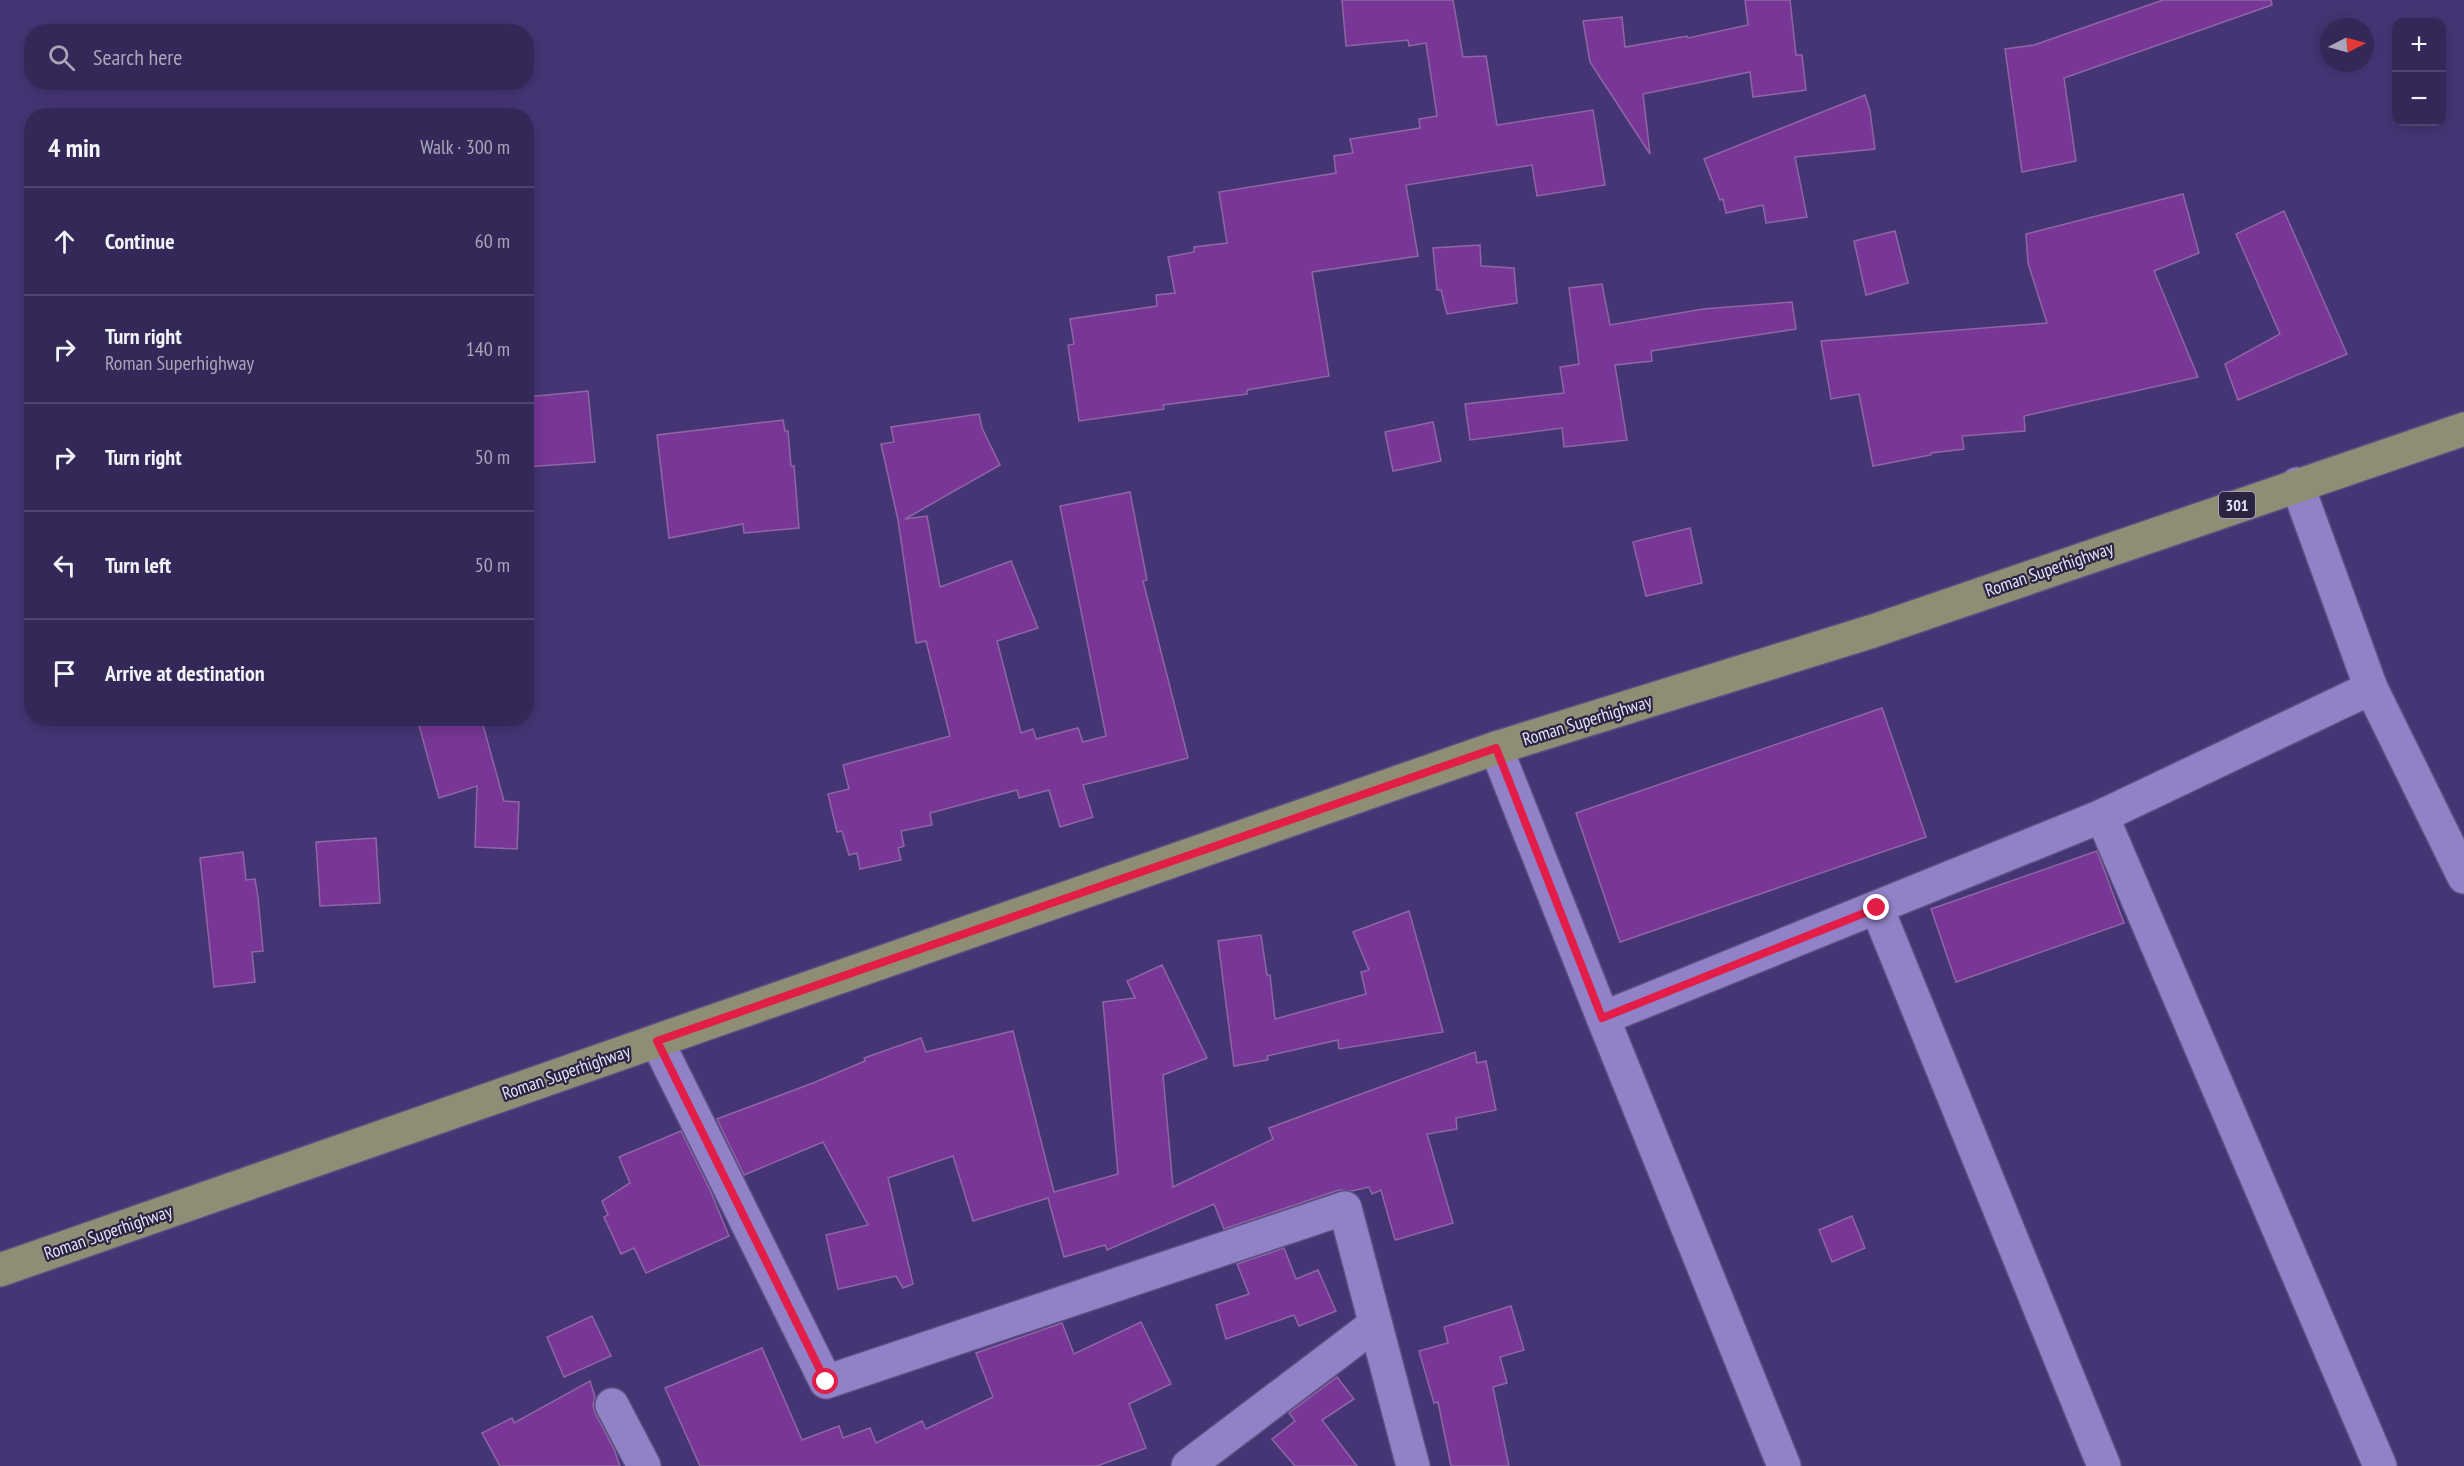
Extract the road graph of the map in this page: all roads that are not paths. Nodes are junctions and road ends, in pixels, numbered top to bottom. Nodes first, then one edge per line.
1 (2464, 429) edge
2 (2298, 484) junction
3 (2371, 688) junction
4 (1496, 748) junction
5 (2102, 816) junction
6 (2464, 877) edge
7 (1877, 908) junction
8 (1602, 1018) junction
9 (657, 1041) junction
10 (0, 1270) edge
11 (1374, 1325) junction
12 (612, 1405) dead end
13 (644, 1466) edge
14 (1188, 1466) edge
15 (1413, 1466) edge
16 (1784, 1466) edge
17 (2104, 1466) edge
18 (2380, 1466) edge

1 - 2 main road, Roman Superhighway / 301
2 - 3 street
2 - 4 main road, Roman Superhighway / 301
3 - 5 street
3 - 6 street
4 - 8 street
4 - 9 main road, Roman Superhighway / 301
5 - 7 street
5 - 18 street
7 - 8 street
7 - 17 street
8 - 16 street
9 - 10 main road, Roman Superhighway / 301
9 - 11 street
11 - 14 street
11 - 15 street
12 - 13 street

